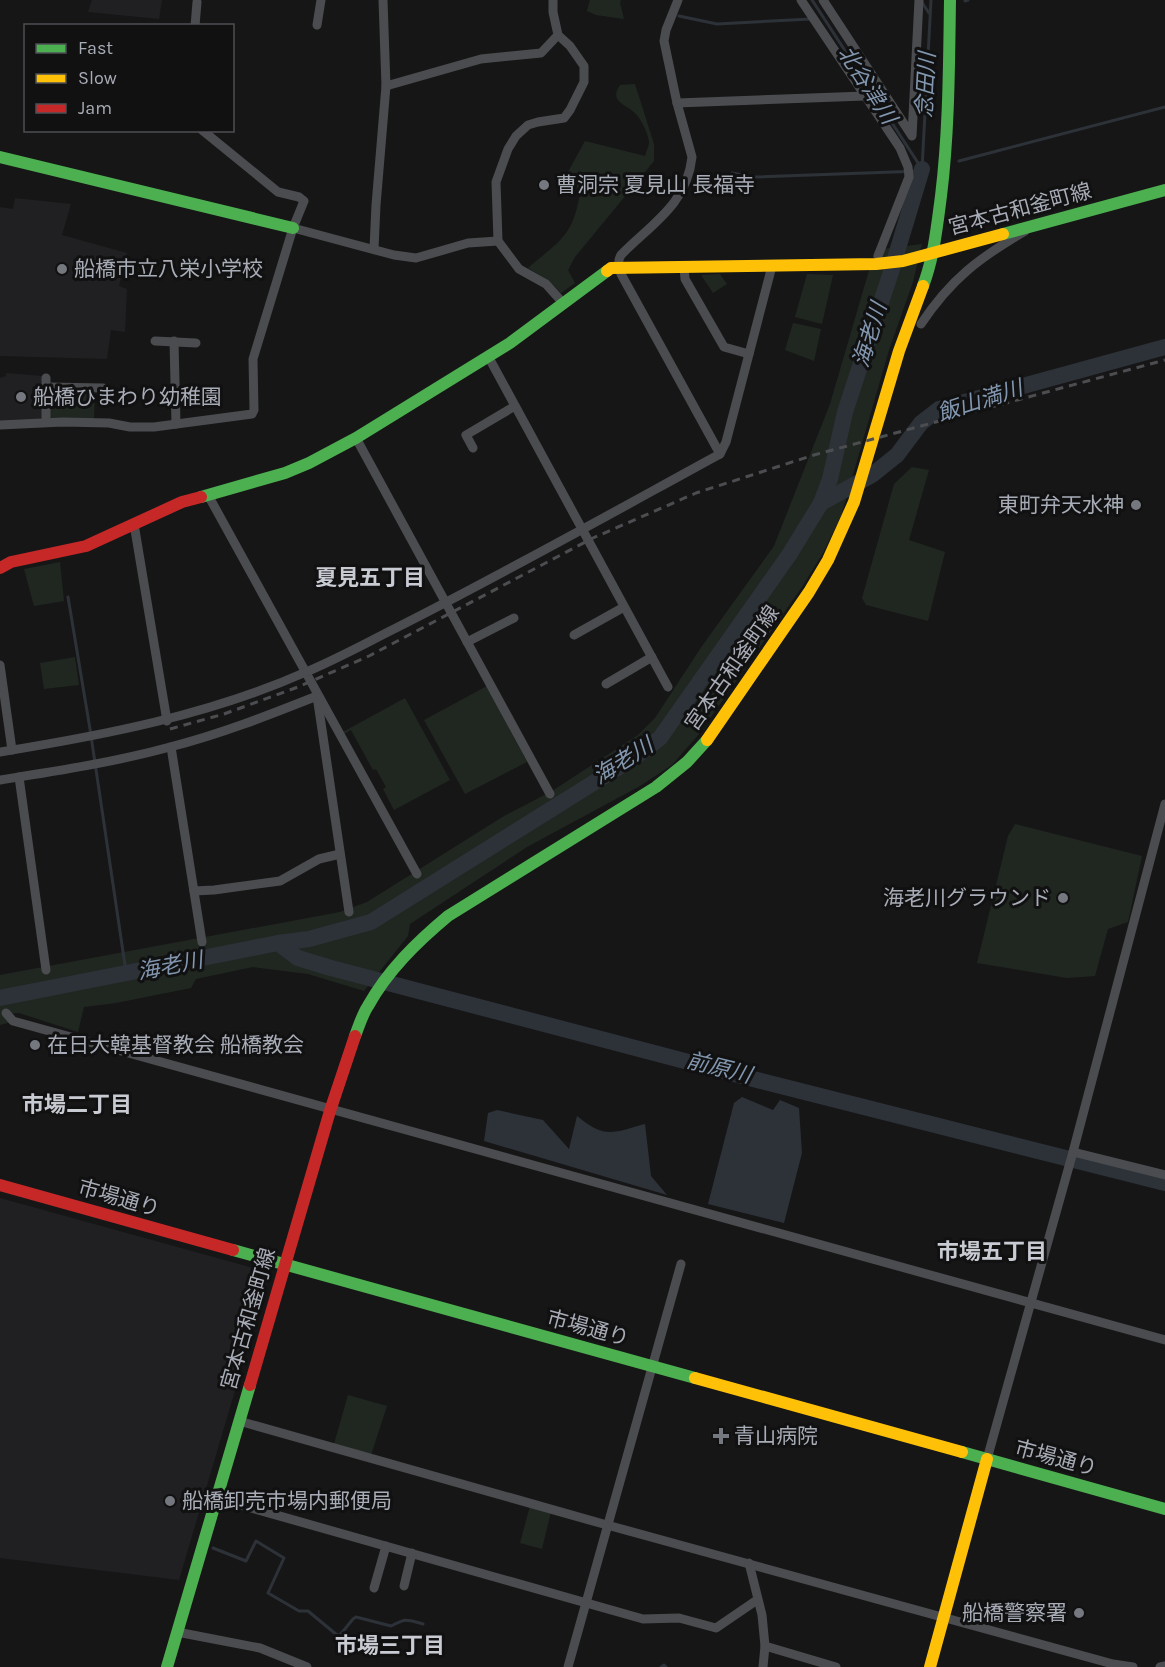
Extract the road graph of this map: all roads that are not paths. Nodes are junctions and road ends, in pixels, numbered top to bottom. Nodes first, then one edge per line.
1 (321, 0) edge
2 (383, 0) edge
3 (553, 0) edge
4 (678, 0) edge
5 (801, 0) edge
6 (823, 0) edge
7 (919, 0) edge
8 (950, 0) edge
9 (197, 3) dead end
10 (195, 24) edge
11 (316, 25) dead end
12 (558, 35) junction
13 (386, 86) junction
14 (865, 96) junction
15 (677, 103) junction
16 (204, 132) edge
17 (0, 157) edge
18 (1165, 190) edge
19 (1034, 226) junction
20 (293, 228) junction
21 (498, 241) junction
22 (374, 249) junction
23 (933, 252) junction
24 (881, 260) junction
25 (772, 266) junction
26 (619, 267) junction
27 (684, 267) junction
28 (563, 303) junction
29 (921, 324) dead end
30 (155, 341) dead end
31 (174, 341) junction
32 (196, 343) dead end
33 (749, 354) junction
34 (488, 356) junction
35 (46, 378) dead end
36 (103, 388) dead end
37 (46, 389) junction
38 (515, 406) junction
39 (46, 422) junction
40 (176, 424) junction
41 (0, 425) edge
42 (356, 438) junction
43 (473, 448) dead end
44 (720, 454) junction
45 (208, 495) junction
46 (134, 524) junction
47 (581, 530) junction
48 (0, 567) edge
49 (446, 603) junction
50 (624, 607) junction
51 (514, 618) dead end
52 (574, 635) dead end
53 (467, 642) junction
54 (652, 657) junction
55 (0, 665) edge
56 (306, 672) junction
57 (606, 684) dead end
58 (668, 687) dead end
59 (317, 696) junction
60 (167, 721) junction
61 (171, 747) junction
62 (12, 750) junction
63 (0, 752) edge
64 (19, 777) junction
65 (0, 780) edge
66 (550, 794) dead end
67 (1165, 804) edge
68 (340, 854) junction
69 (417, 874) dead end
70 (194, 891) junction
71 (349, 912) dead end
72 (202, 942) dead end
73 (46, 970) dead end
74 (6, 1013) dead end
75 (330, 1111) junction
76 (1073, 1153) junction
77 (1165, 1175) edge
78 (0, 1185) edge
79 (681, 1264) dead end
80 (285, 1265) junction
81 (1030, 1303) junction
82 (1165, 1340) edge
83 (651, 1366) junction
84 (238, 1421) junction
85 (987, 1460) junction
86 (216, 1498) junction
87 (1165, 1509) edge
88 (607, 1525) junction
89 (386, 1546) junction
90 (412, 1553) junction
91 (749, 1563) junction
92 (404, 1586) dead end
93 (374, 1588) dead end
94 (757, 1600) junction
95 (586, 1602) junction
96 (944, 1617) junction
97 (177, 1632) junction
98 (765, 1646) junction
99 (1165, 1666) edge
100 (167, 1667) edge
101 (307, 1667) edge
102 (568, 1667) edge
103 (763, 1667) edge
104 (836, 1667) edge
105 (930, 1667) edge
106 (1133, 1667) edge
107 (1160, 1667) edge

1 - 11 street
2 - 13 street
3 - 12 street
4 - 15 street
5 - 14 street
6 - 7 street
8 - 23 street
9 - 10 street
12 - 13 street
12 - 21 street
13 - 22 street
14 - 15 street
14 - 24 street
15 - 26 street
16 - 20 street
17 - 20 street
18 - 19 street, 宮本古和釜町線
19 - 23 street, 宮本古和釜町線
19 - 29 street
20 - 22 street
20 - 40 street
21 - 22 street
21 - 28 street
23 - 24 street
23 - 75 street, 宮本古和釜町線
24 - 25 street
25 - 27 street
25 - 33 street
26 - 27 street
26 - 28 street
26 - 44 street
27 - 33 street
28 - 34 street
30 - 31 street
31 - 32 street
31 - 40 street
33 - 44 street
34 - 38 street
34 - 42 street
35 - 37 street
36 - 37 street
37 - 39 street
38 - 43 street
38 - 47 street
39 - 40 street
39 - 41 street
42 - 45 street
42 - 49 street
44 - 47 street
45 - 46 street
45 - 56 street
46 - 48 street
46 - 60 street
47 - 49 street
47 - 50 street
49 - 53 street
49 - 56 street
50 - 52 street
50 - 54 street
51 - 53 street
53 - 66 street
54 - 57 street
54 - 58 street
55 - 62 street
56 - 59 street
56 - 60 street
59 - 61 street
59 - 68 street
59 - 69 street
60 - 62 street
61 - 64 street
61 - 70 street
62 - 63 street
64 - 65 street
64 - 73 street
67 - 76 street
68 - 70 street
68 - 71 street
70 - 72 street
74 - 75 street
75 - 80 street, 宮本古和釜町線
75 - 81 street
76 - 77 street
76 - 81 street
78 - 80 street, 市場通り
79 - 83 street
80 - 83 street, 市場通り
80 - 84 street, 宮本古和釜町線
81 - 82 street
81 - 85 street
83 - 85 street, 市場通り
83 - 88 street
84 - 86 street, 宮本古和釜町線
84 - 88 street
85 - 87 street, 市場通り
85 - 96 street
86 - 89 street
86 - 97 street, 宮本古和釜町線
88 - 91 street
88 - 95 street
89 - 90 street
89 - 93 street
90 - 92 street
90 - 95 street
91 - 94 street
91 - 96 street
94 - 95 street
94 - 98 street
95 - 102 street
96 - 105 street
96 - 106 street
97 - 100 street, 宮本古和釜町線
97 - 101 street
98 - 103 street
98 - 104 street
99 - 107 street

